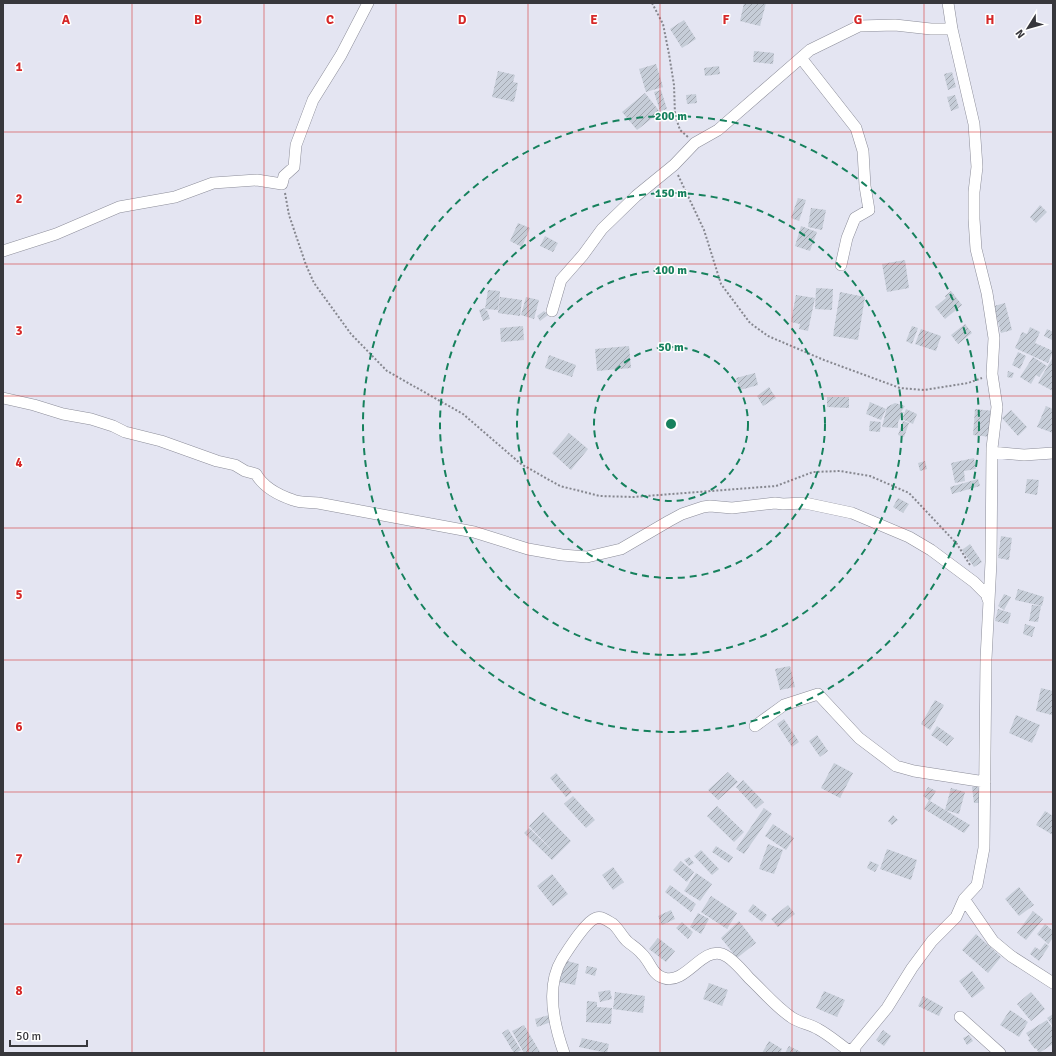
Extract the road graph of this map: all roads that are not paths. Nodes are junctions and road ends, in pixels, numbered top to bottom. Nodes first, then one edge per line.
1 (368, 3) edge
2 (948, 3) edge
3 (952, 29) junction
4 (800, 58) junction
5 (3, 251) edge
6 (841, 265) dead end
7 (552, 311) dead end
8 (3, 398) edge
9 (992, 452) junction
10 (1053, 453) edge
11 (989, 602) junction
12 (755, 726) dead end
13 (985, 782) junction
14 (964, 899) junction
15 (1053, 983) edge
16 (960, 1017) dead end
17 (854, 1051) edge
18 (564, 1053) edge
19 (1000, 1053) edge

1 - 5 street
2 - 3 street
3 - 4 street
3 - 9 street
4 - 6 street
4 - 7 street
8 - 11 street
9 - 10 street
9 - 11 street
11 - 13 street
12 - 13 street
13 - 14 street
14 - 15 street
14 - 17 street
16 - 19 street
17 - 18 street

